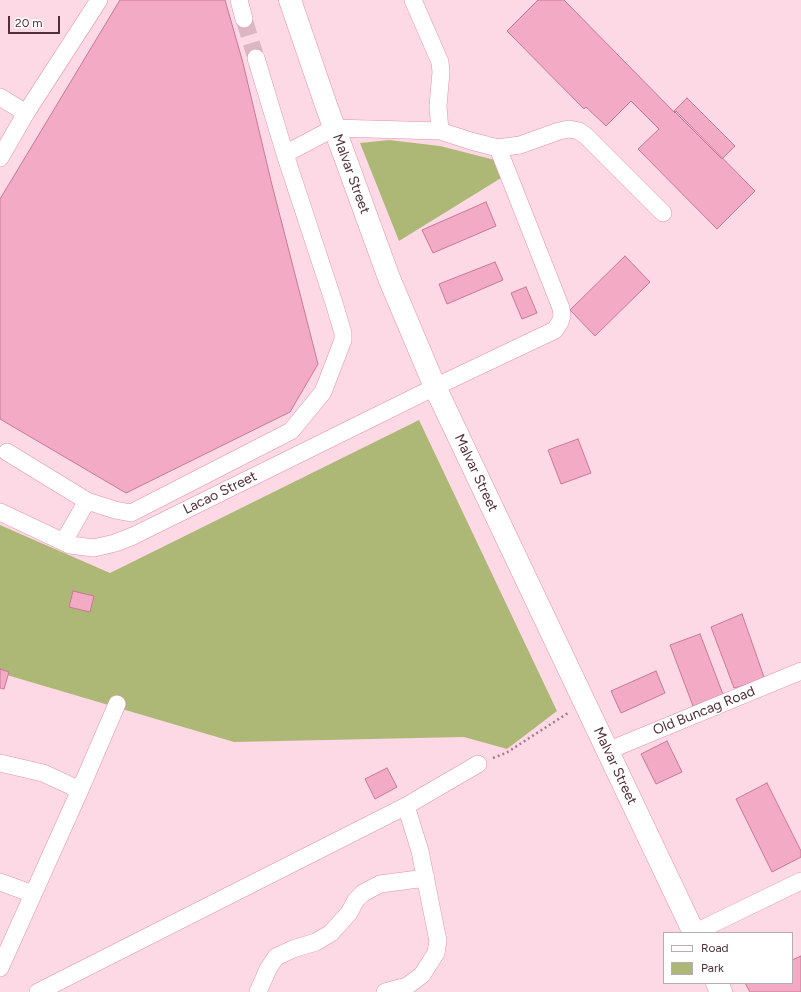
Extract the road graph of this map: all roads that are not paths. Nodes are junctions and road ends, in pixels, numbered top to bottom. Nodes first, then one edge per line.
1 (99, 0) edge
2 (239, 0) edge
3 (290, 0) edge
4 (413, 0) edge
5 (244, 19) tunnel mouth
6 (256, 58) tunnel mouth
7 (0, 97) edge
8 (26, 113) junction
9 (334, 128) junction
10 (440, 131) junction
11 (498, 148) junction
12 (285, 154) junction
13 (0, 158) edge
14 (663, 213) dead end
15 (435, 387) junction
16 (7, 452) dead end
17 (86, 501) junction
18 (0, 512) edge
19 (64, 541) junction
20 (801, 671) edge
21 (117, 704) dead end
22 (607, 751) junction
23 (0, 763) edge
24 (478, 764) road end
25 (80, 790) junction
26 (406, 806) junction
27 (426, 878) junction
28 (801, 881) edge
29 (0, 882) edge
30 (33, 894) junction
31 (694, 932) edge
32 (696, 932) edge
33 (0, 968) edge
34 (408, 989) edge
35 (38, 992) edge
36 (258, 992) edge
37 (385, 992) edge

1 - 8 street
2 - 5 street
3 - 9 main road, Malvar Street
4 - 10 street
6 - 12 street
7 - 8 street
8 - 13 street
9 - 10 street
9 - 12 street
9 - 15 main road, Malvar Street
10 - 11 street
11 - 14 street
11 - 15 street, Lacao Street
12 - 17 street
15 - 19 street, Lacao Street
15 - 22 main road, Malvar Street
16 - 17 street
17 - 19 street
18 - 19 street, Lacao Street
20 - 22 street, Old Buncag Road
21 - 25 street
22 - 31 main road, Malvar Street
23 - 25 street
24 - 26 street
25 - 30 street
26 - 27 street
26 - 35 street
27 - 34 street
27 - 36 street
28 - 32 street
29 - 30 street
30 - 33 street
34 - 37 street

